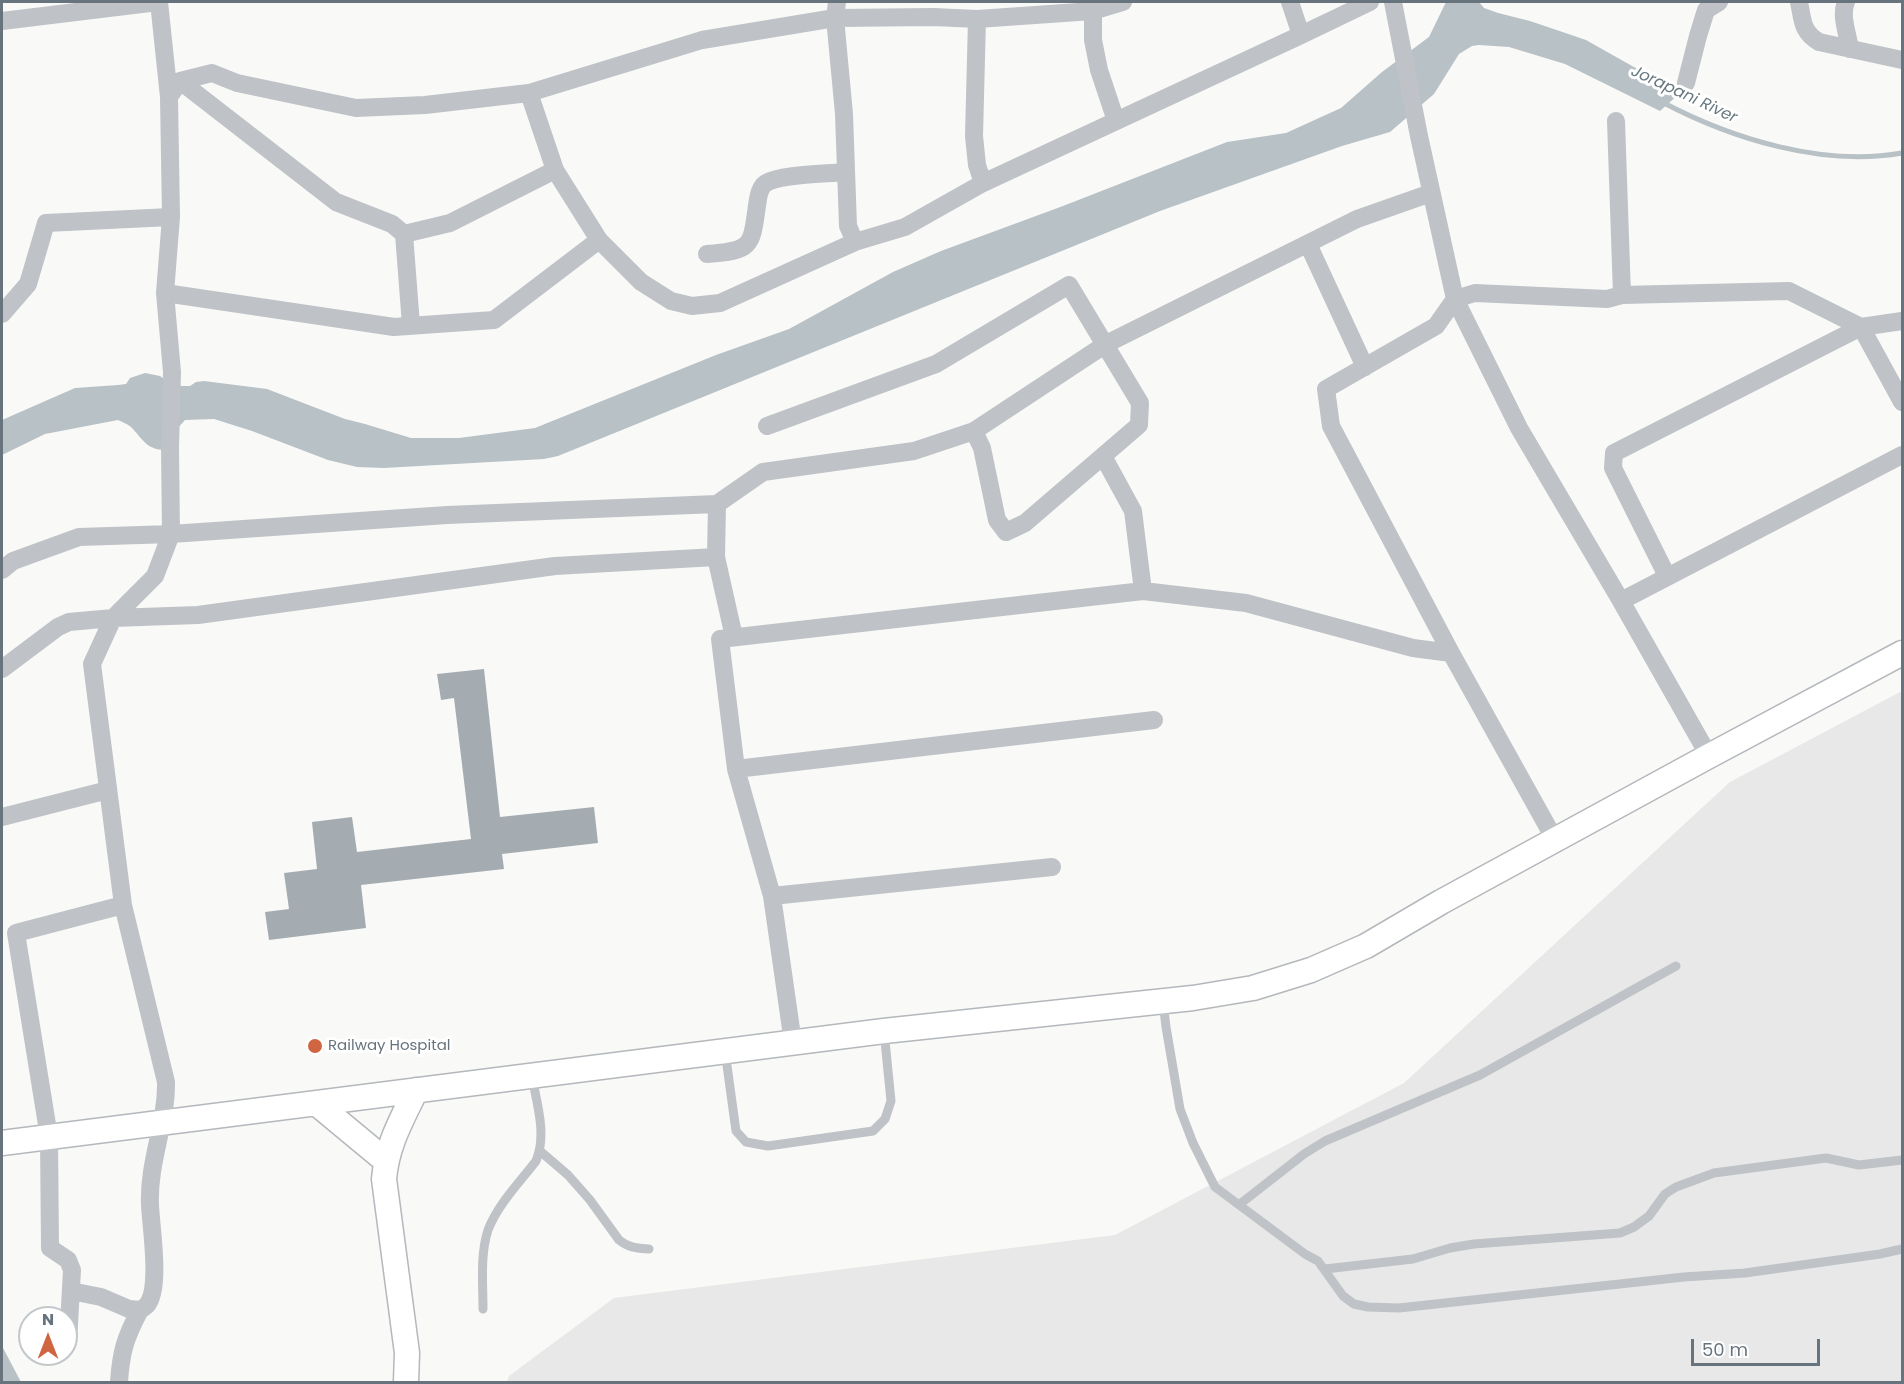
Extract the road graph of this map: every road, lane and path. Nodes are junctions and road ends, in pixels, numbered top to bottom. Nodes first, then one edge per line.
1 (159, 2) edge
2 (1123, 2) edge
3 (1290, 2) edge
4 (1370, 2) edge
5 (1719, 2) edge
6 (1799, 2) edge
7 (1846, 2) edge
8 (126, 4) edge
9 (1393, 5) edge
10 (1093, 6) edge
11 (836, 10) edge
12 (977, 19) junction
13 (2, 21) edge
14 (1301, 35) junction
15 (1850, 49) junction
16 (1902, 60) edge
17 (180, 81) junction
18 (1686, 83) dead end
19 (529, 93) junction
20 (169, 97) junction
21 (1116, 121) junction
22 (1616, 121) dead end
23 (555, 170) junction
24 (845, 172) junction
25 (983, 183) junction
26 (1431, 194) junction
27 (171, 217) junction
28 (404, 234) junction
29 (599, 240) junction
30 (855, 242) junction
31 (1308, 244) junction
32 (707, 254) dead end
33 (165, 293) junction
34 (1622, 295) junction
35 (1455, 299) junction
36 (2, 314) edge
37 (1902, 321) edge
38 (411, 325) junction
39 (1861, 327) junction
40 (1106, 344) junction
41 (1365, 367) junction
42 (1902, 402) edge
43 (767, 426) dead end
44 (974, 431) junction
45 (1902, 455) edge
46 (1103, 456) junction
47 (717, 504) junction
48 (171, 534) junction
49 (716, 557) junction
50 (2, 570) edge
51 (1666, 576) junction
52 (1143, 591) junction
53 (1621, 601) junction
54 (113, 618) junction
55 (734, 637) junction
56 (1451, 653) junction
57 (1902, 653) edge
58 (2, 669) edge
59 (1154, 720) dead end
60 (1709, 756) junction
61 (736, 770) junction
62 (108, 790) junction
63 (2, 817) edge
64 (1555, 840) junction
65 (1052, 867) dead end
66 (772, 896) junction
67 (123, 905) junction
68 (1677, 966) dead end
69 (1163, 1000) junction
70 (884, 1031) junction
71 (793, 1043) junction
72 (725, 1051) junction
73 (532, 1076) junction
74 (416, 1090) junction
75 (316, 1103) junction
76 (160, 1123) junction
77 (49, 1137) junction
78 (2, 1143) edge
79 (540, 1151) junction
80 (1902, 1160) edge
81 (386, 1161) junction
82 (1240, 1204) junction
83 (649, 1249) dead end
84 (1902, 1249) edge
85 (1325, 1269) junction
86 (70, 1291) junction
87 (69, 1306) edge
88 (483, 1309) dead end
89 (140, 1311) junction
90 (119, 1383) edge
91 (406, 1383) edge

1 - 8 street
1 - 20 street
2 - 10 street
3 - 14 street
4 - 14 street
5 - 18 street
6 - 15 street
7 - 15 street
8 - 13 street
9 - 26 street
10 - 12 street
10 - 21 street
11 - 12 street
11 - 19 street
11 - 24 street
12 - 25 street
14 - 21 street
15 - 16 street
17 - 19 street
17 - 20 street
17 - 28 street
19 - 23 street
20 - 27 street
21 - 25 street
22 - 34 street
23 - 28 street
23 - 29 street
24 - 30 street
24 - 32 street
25 - 30 street
26 - 31 street
26 - 35 street
27 - 33 street
27 - 36 street
28 - 38 street
29 - 30 street
29 - 38 street
31 - 40 street
31 - 41 street
33 - 38 street
33 - 48 street
34 - 35 street
34 - 39 street
35 - 41 street
35 - 53 street
37 - 39 street
39 - 42 street
39 - 51 street
40 - 43 street
40 - 44 street
40 - 46 street
41 - 56 street
44 - 46 street
44 - 47 street
45 - 51 street
46 - 52 street
47 - 48 street
47 - 49 street
48 - 50 street
48 - 54 street
49 - 54 street
49 - 55 street
51 - 53 street
52 - 55 street
52 - 56 street
53 - 60 street
54 - 58 street
54 - 62 street
55 - 61 street
56 - 64 street
57 - 60 main road
59 - 61 street
60 - 64 main road
61 - 66 street
62 - 63 street
62 - 67 street
64 - 69 main road
65 - 66 street
66 - 71 street
67 - 76 street
67 - 77 street
68 - 82 lane
69 - 70 main road
69 - 82 lane
70 - 71 main road
70 - 72 lane
71 - 72 main road
72 - 73 main road
73 - 74 main road
73 - 79 lane
74 - 75 main road
74 - 81 main road
75 - 76 main road
75 - 81 main road
76 - 77 main road
76 - 89 street
77 - 78 main road
77 - 86 street
79 - 83 lane
79 - 88 lane
80 - 85 lane
81 - 91 main road
82 - 85 lane
84 - 85 lane
86 - 87 street
86 - 89 street
89 - 90 street

